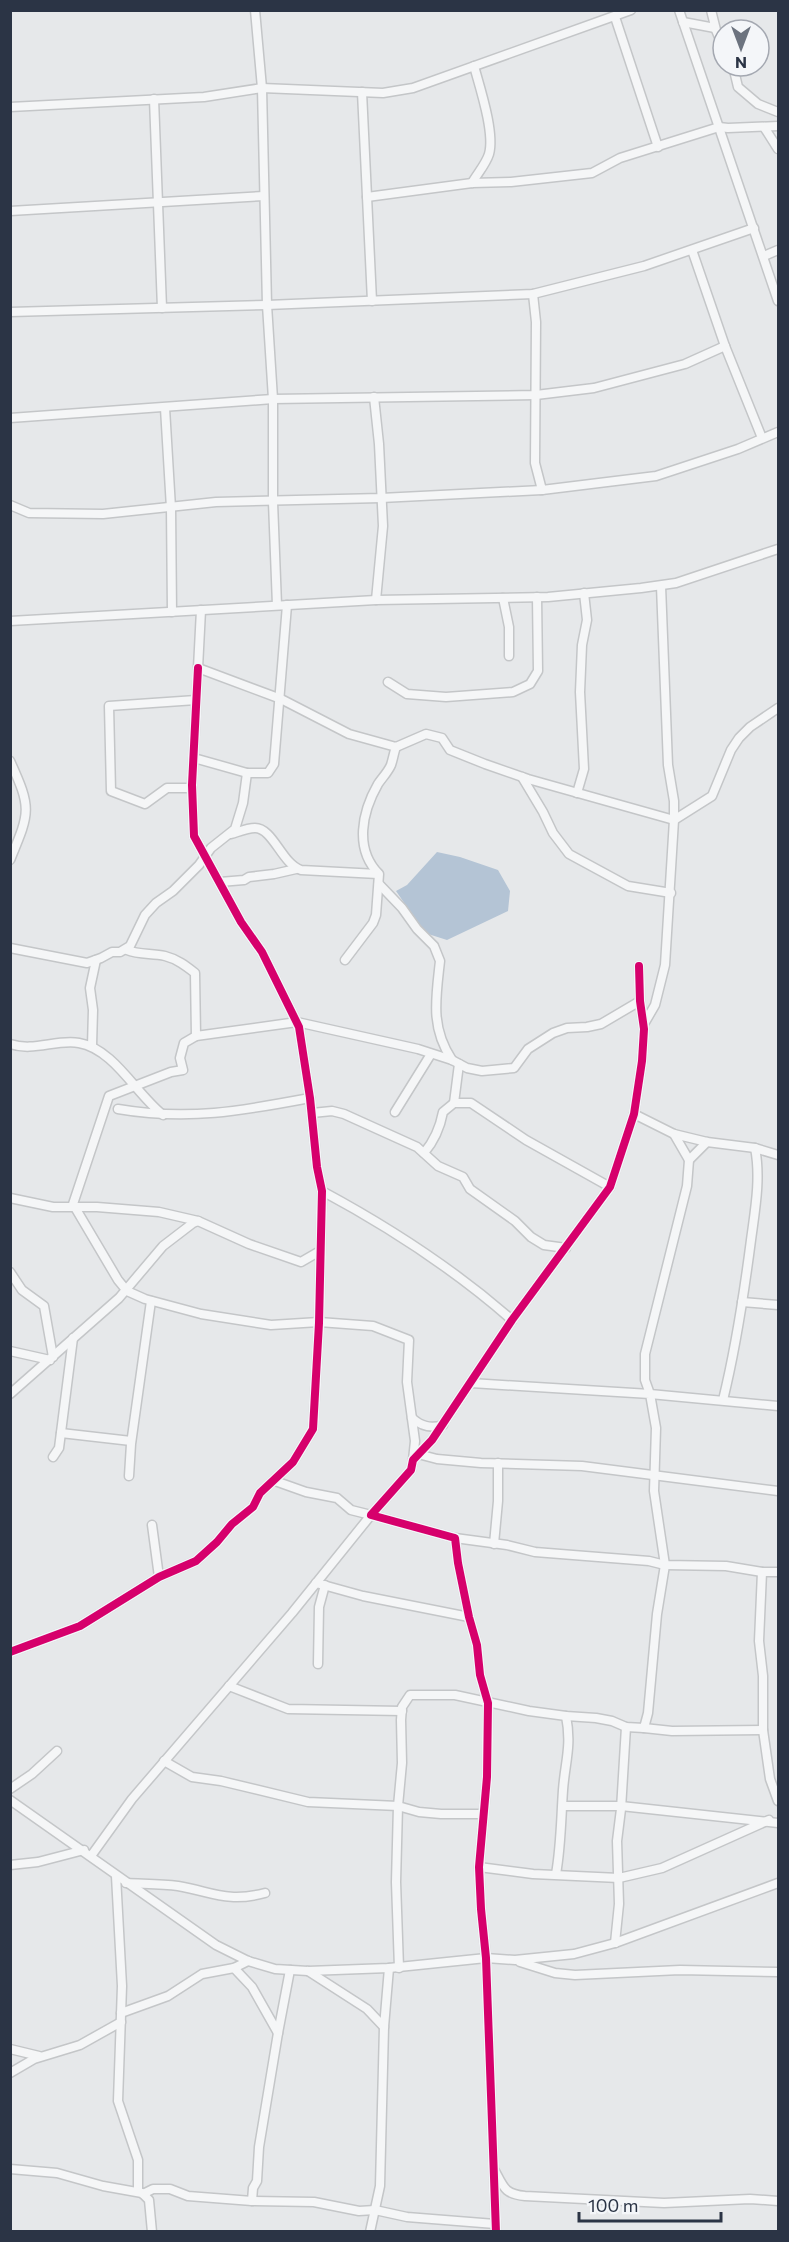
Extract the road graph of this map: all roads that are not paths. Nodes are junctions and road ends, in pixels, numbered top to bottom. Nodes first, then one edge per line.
1 (255, 10) edge
2 (631, 10) edge
3 (679, 10) edge
4 (615, 17) junction
5 (683, 22) junction
6 (711, 27) edge
7 (474, 66) junction
8 (736, 78) edge
9 (262, 88) junction
10 (362, 92) junction
11 (154, 99) junction
12 (10, 106) edge
13 (778, 112) edge
14 (778, 126) edge
15 (719, 127) junction
16 (764, 127) junction
17 (658, 147) junction
18 (778, 149) edge
19 (472, 183) junction
20 (264, 196) junction
21 (368, 197) junction
22 (158, 202) junction
23 (10, 211) edge
24 (754, 228) junction
25 (693, 250) junction
26 (778, 250) edge
27 (764, 256) junction
28 (533, 294) junction
29 (372, 301) junction
30 (778, 302) edge
31 (267, 305) junction
32 (162, 308) junction
33 (10, 312) edge
34 (725, 346) junction
35 (536, 395) junction
36 (374, 397) junction
37 (273, 399) junction
38 (165, 408) junction
39 (10, 418) edge
40 (778, 432) edge
41 (762, 438) junction
42 (542, 490) junction
43 (381, 498) junction
44 (273, 502) junction
45 (10, 506) edge
46 (171, 508) junction
47 (778, 549) edge
48 (661, 586) junction
49 (584, 593) junction
50 (537, 597) junction
51 (503, 598) junction
52 (376, 600) junction
53 (277, 605) junction
54 (287, 605) junction
55 (201, 610) junction
56 (172, 612) junction
57 (10, 621) edge
58 (509, 656) dead end
59 (198, 668) junction
60 (388, 682) dead end
61 (280, 699) junction
62 (196, 700) junction
63 (778, 708) edge
64 (396, 747) junction
65 (194, 758) junction
66 (10, 760) edge
67 (247, 772) junction
68 (522, 777) junction
69 (192, 788) junction
70 (577, 793) junction
71 (674, 820) junction
72 (228, 835) junction
73 (205, 857) junction
74 (10, 860) edge
75 (296, 869) junction
76 (379, 874) junction
77 (220, 882) junction
78 (379, 884) junction
79 (671, 893) junction
80 (10, 948) edge
81 (127, 950) junction
82 (96, 960) junction
83 (345, 960) dead end
84 (639, 966) dead end
85 (640, 1001) junction
86 (297, 1022) junction
87 (643, 1024) junction
88 (196, 1036) junction
89 (10, 1044) edge
90 (92, 1046) junction
91 (431, 1054) junction
92 (455, 1062) junction
93 (134, 1088) junction
94 (310, 1098) junction
95 (454, 1103) junction
96 (118, 1108) dead end
97 (394, 1112) dead end
98 (312, 1113) junction
99 (634, 1114) junction
100 (164, 1115) junction
101 (674, 1134) junction
102 (707, 1142) junction
103 (755, 1148) junction
104 (424, 1153) junction
105 (778, 1155) edge
106 (689, 1160) junction
107 (610, 1187) junction
108 (322, 1191) junction
109 (10, 1198) edge
110 (75, 1207) junction
111 (198, 1221) junction
112 (566, 1248) junction
113 (320, 1251) junction
114 (10, 1272) edge
115 (127, 1291) junction
116 (151, 1301) junction
117 (742, 1302) junction
118 (778, 1305) edge
119 (512, 1320) junction
120 (319, 1322) junction
121 (73, 1338) junction
122 (10, 1351) edge
123 (51, 1358) junction
124 (471, 1383) junction
125 (10, 1394) edge
126 (650, 1394) junction
127 (723, 1400) junction
128 (778, 1406) edge
129 (411, 1418) junction
130 (443, 1425) junction
131 (61, 1433) junction
132 (131, 1441) junction
133 (53, 1457) dead end
134 (416, 1457) junction
135 (498, 1463) junction
136 (129, 1476) dead end
137 (655, 1477) junction
138 (275, 1480) junction
139 (778, 1491) edge
140 (371, 1515) junction
141 (152, 1525) dead end
142 (455, 1538) junction
143 (494, 1544) junction
144 (665, 1565) junction
145 (762, 1572) junction
146 (778, 1572) edge
147 (159, 1577) junction
148 (321, 1584) junction
149 (469, 1617) junction
150 (10, 1652) edge
151 (318, 1664) dead end
152 (229, 1686) junction
153 (489, 1703) junction
154 (402, 1711) junction
155 (566, 1716) junction
156 (626, 1727) junction
157 (645, 1728) junction
158 (763, 1730) junction
159 (57, 1751) dead end
160 (164, 1761) junction
161 (10, 1789) edge
162 (10, 1800) edge
163 (778, 1801) edge
164 (398, 1806) junction
165 (563, 1806) junction
166 (621, 1806) junction
167 (482, 1814) junction
168 (769, 1820) junction
169 (778, 1822) edge
170 (87, 1853) junction
171 (10, 1865) edge
172 (479, 1868) junction
173 (556, 1874) junction
174 (116, 1876) junction
175 (618, 1878) junction
176 (126, 1883) junction
177 (778, 1883) edge
178 (265, 1893) dead end
179 (615, 1943) junction
180 (486, 1958) junction
181 (515, 1960) junction
182 (248, 1961) junction
183 (234, 1968) junction
184 (394, 1968) junction
185 (291, 1970) junction
186 (308, 1971) junction
187 (778, 1972) edge
188 (121, 2018) junction
189 (384, 2027) junction
190 (278, 2033) junction
191 (10, 2049) edge
192 (41, 2057) junction
193 (10, 2073) edge
194 (10, 2169) edge
195 (493, 2169) junction
196 (141, 2192) junction
197 (252, 2201) junction
198 (778, 2201) edge
199 (375, 2210) junction
200 (496, 2228) edge
201 (152, 2232) edge
202 (370, 2232) edge

1 - 9 street
2 - 4 street
3 - 5 street
4 - 7 street
4 - 17 street
5 - 6 street
5 - 15 street
7 - 10 street
7 - 19 street
8 - 13 street
9 - 10 street
9 - 11 street
9 - 20 street
10 - 21 street
11 - 12 street
11 - 22 street
14 - 16 street
15 - 16 street
15 - 17 street
15 - 24 street
16 - 18 street
17 - 19 street
19 - 21 street
20 - 22 street
20 - 31 street
21 - 29 street
22 - 23 street
22 - 32 street
24 - 25 street
24 - 27 street
25 - 28 street
25 - 34 street
26 - 27 street
27 - 30 street
28 - 29 street
28 - 35 street
29 - 31 street
31 - 32 street
31 - 37 street
32 - 33 street
34 - 35 street
34 - 41 street
35 - 36 street
35 - 42 street
36 - 37 street
36 - 43 street
37 - 38 street
37 - 44 street
38 - 39 street
38 - 46 street
40 - 41 street
41 - 42 street
42 - 43 street
43 - 44 street
43 - 52 street
44 - 46 street
44 - 53 street
45 - 46 street
46 - 56 street
47 - 48 street
48 - 49 street
48 - 71 street
49 - 50 street
49 - 70 street
50 - 51 street
50 - 60 street
51 - 52 street
51 - 58 street
52 - 54 street
53 - 54 street
53 - 55 street
54 - 61 street
55 - 56 street
55 - 59 street
56 - 57 street
59 - 61 street
59 - 62 street
61 - 64 street
61 - 67 street
62 - 65 street
62 - 69 street
63 - 71 street
64 - 68 street
64 - 76 street
65 - 67 street
65 - 69 street
66 - 74 street
67 - 72 street
68 - 70 street
68 - 79 street
69 - 73 street
70 - 71 street
71 - 79 street
72 - 73 street
72 - 75 street
73 - 77 street
73 - 81 street
75 - 76 street
75 - 77 street
76 - 78 street
77 - 86 street
78 - 83 street
78 - 92 street
79 - 87 street
80 - 82 street
81 - 82 street
81 - 88 street
82 - 90 street
84 - 85 street
85 - 87 street
85 - 92 street
86 - 88 street
86 - 91 street
86 - 94 street
87 - 99 street
88 - 93 street
89 - 90 street
90 - 93 street
91 - 92 street
91 - 97 street
92 - 95 street
93 - 100 street
93 - 110 street
94 - 98 street
94 - 100 street
95 - 104 street
95 - 107 street
96 - 100 street
98 - 104 street
98 - 108 street
99 - 101 street
99 - 107 street
101 - 102 street
101 - 106 street
102 - 103 street
102 - 106 street
103 - 105 street
103 - 117 street
104 - 112 street
106 - 126 street
107 - 112 street
108 - 113 street
108 - 119 street
109 - 110 street
110 - 111 street
110 - 115 street
111 - 113 street
111 - 115 street
112 - 119 street
113 - 120 street
114 - 123 street
115 - 116 street
115 - 121 street
116 - 120 street
116 - 132 street
117 - 118 street
117 - 127 street
119 - 124 street
120 - 129 street
120 - 138 street
121 - 123 street
121 - 131 street
122 - 123 street
123 - 125 street
124 - 126 street
124 - 130 street
126 - 127 street
126 - 137 street
127 - 128 street
129 - 130 street
129 - 134 street
130 - 134 street
131 - 132 street
131 - 133 street
132 - 136 street
134 - 135 street
134 - 140 street
135 - 137 street
135 - 143 street
137 - 139 street
137 - 144 street
138 - 140 street
138 - 147 street
140 - 142 street
140 - 148 street
141 - 147 street
142 - 143 street
142 - 149 street
143 - 144 street
144 - 145 street
144 - 157 street
145 - 146 street
145 - 158 street
147 - 150 street
148 - 149 street
148 - 151 street
148 - 152 street
149 - 153 street
152 - 154 street
152 - 160 street
153 - 154 street
153 - 155 street
153 - 167 street
154 - 164 street
155 - 156 street
155 - 165 street
156 - 157 street
156 - 166 street
157 - 158 street
158 - 163 street
159 - 161 street
160 - 164 street
160 - 170 street
162 - 170 street
164 - 167 street
164 - 184 street
165 - 166 street
165 - 173 street
166 - 168 street
166 - 175 street
167 - 172 street
168 - 169 street
168 - 175 street
170 - 171 street
170 - 174 street
172 - 173 street
172 - 180 street
173 - 175 street
174 - 176 street
174 - 188 street
175 - 179 street
176 - 178 street
176 - 182 street
177 - 179 street
179 - 181 street
180 - 181 street
180 - 184 street
180 - 195 street
181 - 187 street
182 - 183 street
182 - 185 street
183 - 188 street
183 - 190 street
184 - 186 street
184 - 189 street
185 - 186 street
185 - 190 street
186 - 189 street
188 - 192 street
188 - 196 street
189 - 199 street
190 - 197 street
191 - 192 street
192 - 193 street
194 - 196 street
195 - 198 street
195 - 200 street
196 - 197 street
196 - 201 street
197 - 199 street
199 - 200 street
199 - 202 street

